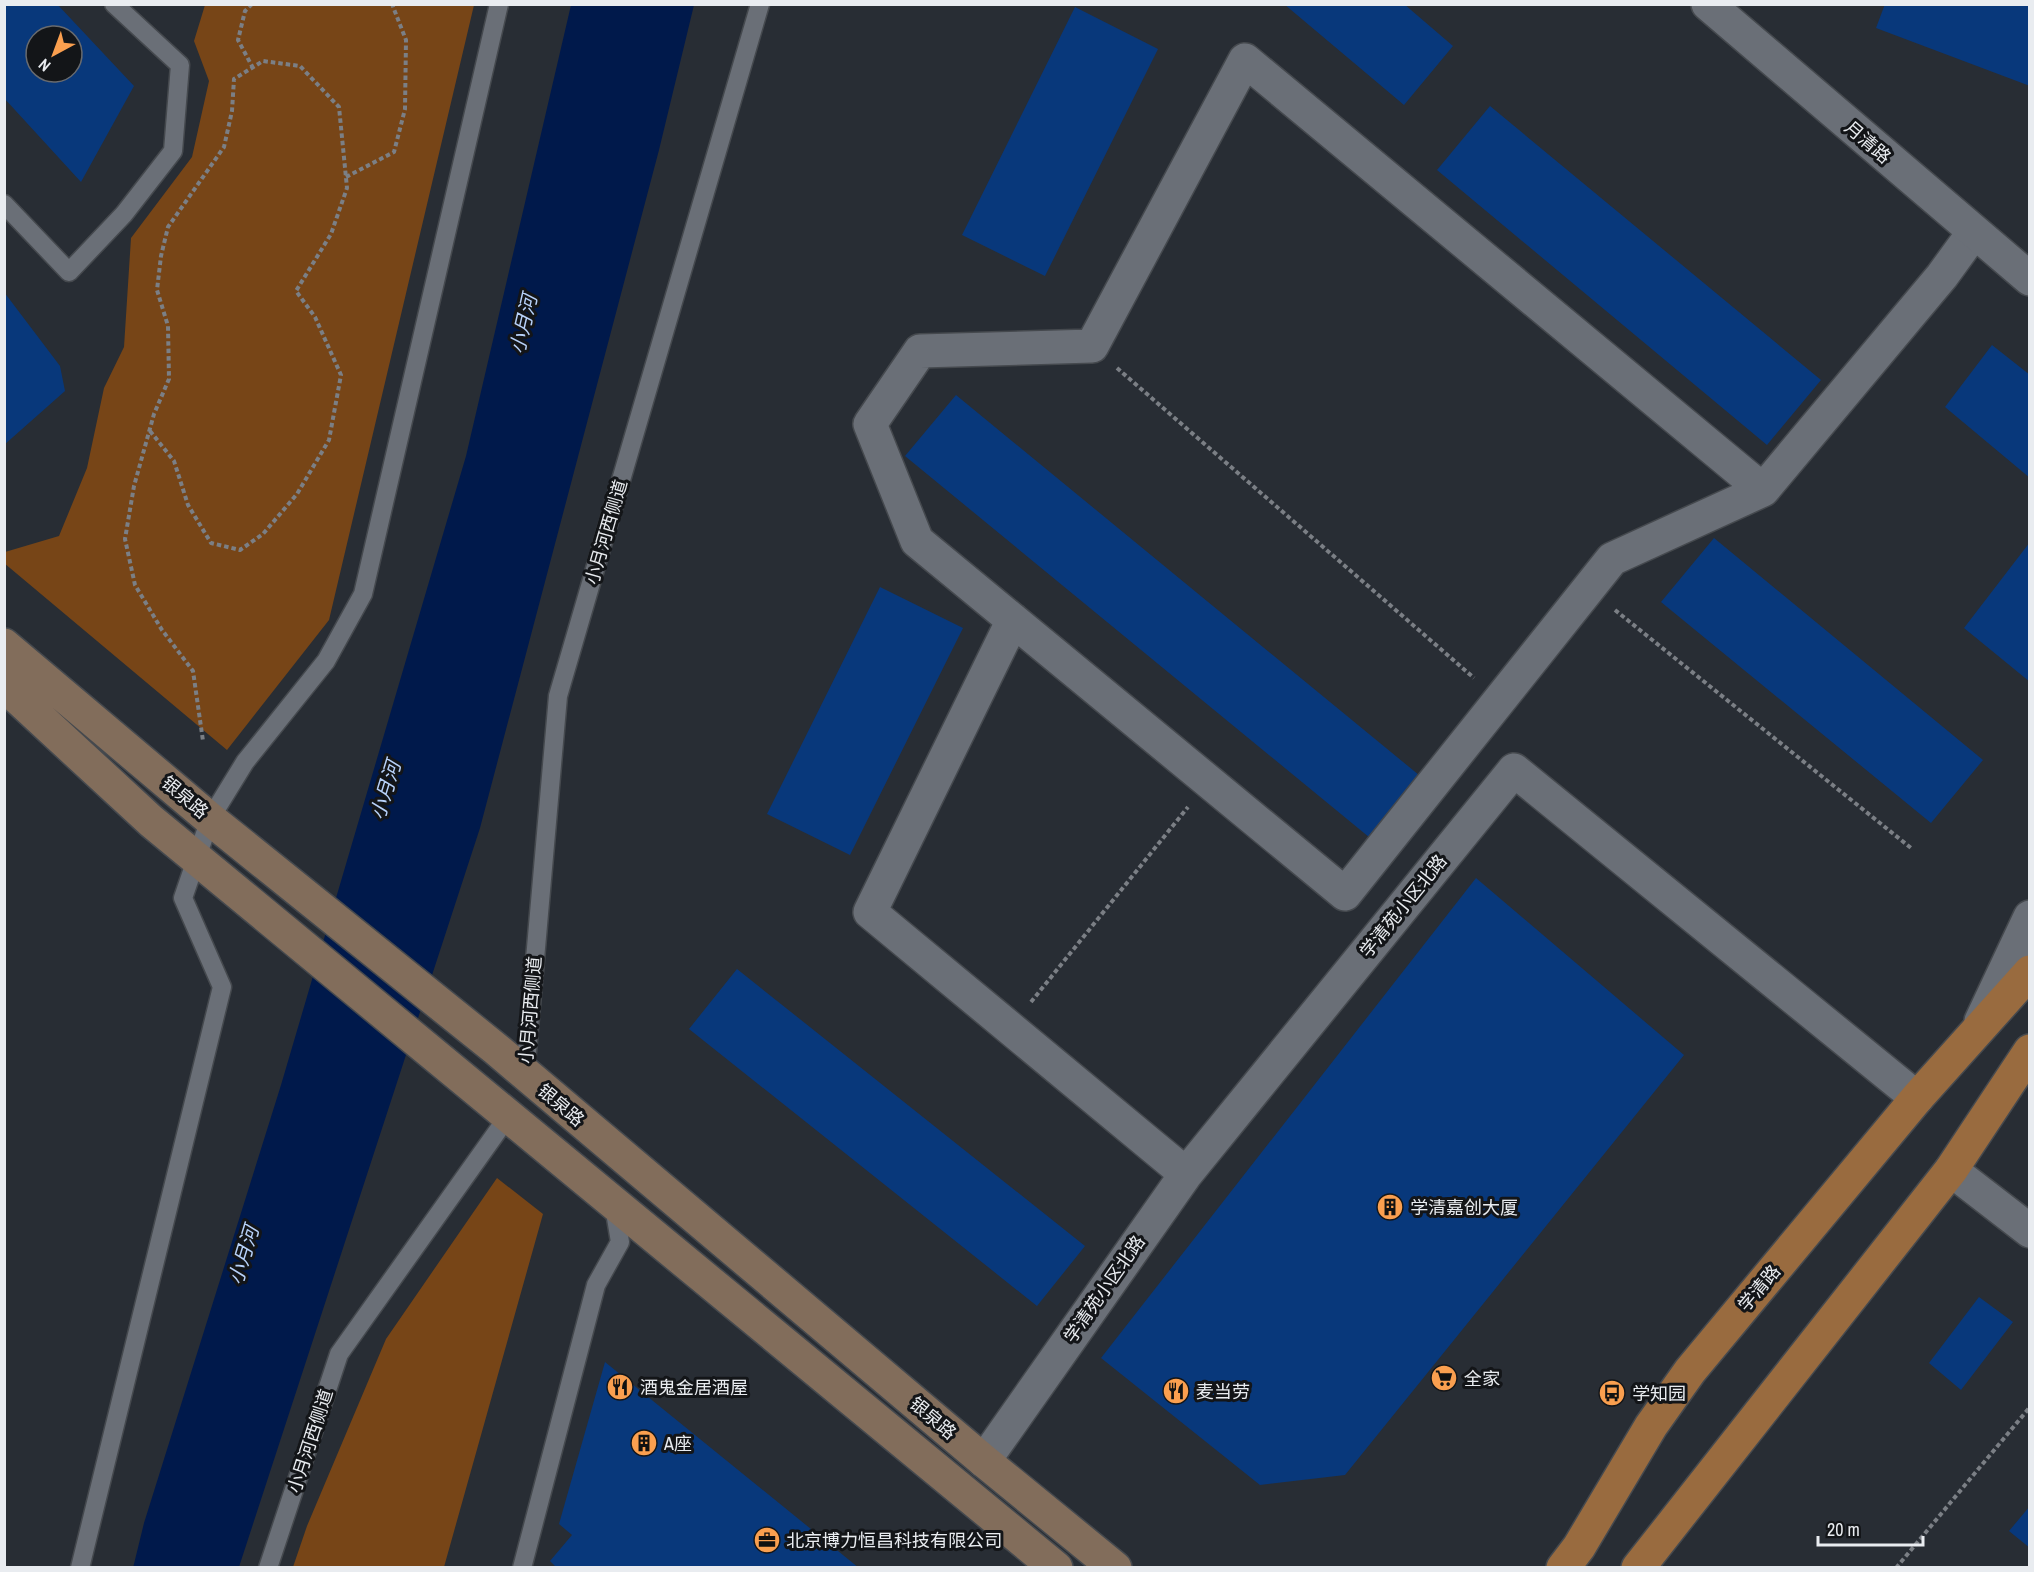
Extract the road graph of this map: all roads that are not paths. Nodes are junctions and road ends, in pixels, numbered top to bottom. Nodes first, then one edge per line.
1 (114, 4) edge
2 (499, 4) edge
3 (760, 4) edge
4 (1708, 4) edge
5 (4, 204) edge
6 (1974, 232) junction
7 (2030, 279) edge
8 (1763, 490) junction
9 (1013, 620) junction
10 (4, 645) edge
11 (4, 679) edge
12 (210, 819) junction
13 (198, 858) junction
14 (2030, 917) edge
15 (2030, 972) edge
16 (1980, 1025) junction
17 (2030, 1051) edge
18 (525, 1074) junction
19 (2019, 1076) edge
20 (1917, 1098) junction
21 (509, 1115) junction
22 (1951, 1170) junction
23 (1186, 1174) junction
24 (614, 1201) junction
25 (2030, 1231) edge
26 (984, 1461) junction
27 (80, 1568) edge
28 (268, 1568) edge
29 (522, 1568) edge
30 (1056, 1568) edge
31 (1115, 1568) edge
32 (1563, 1568) edge
33 (1638, 1568) edge

1 - 5 lane
2 - 12 lane
3 - 18 lane, 小月河西侧道
4 - 6 street, 月清路
6 - 7 street, 月清路
6 - 8 street
8 - 9 street
8 - 9 street
9 - 23 street
10 - 12 main road, 银泉路
11 - 13 main road, 银泉路
12 - 13 lane
12 - 18 main road, 银泉路
13 - 21 main road, 银泉路
13 - 27 lane
14 - 16 street, 学清路
15 - 16 main road, 学清路
16 - 20 main road, 学清路
17 - 19 main road
18 - 26 main road, 银泉路
19 - 22 main road
20 - 23 street, 学清苑小区北路
20 - 32 main road, 学清路
21 - 24 main road, 银泉路
21 - 28 lane, 小月河西侧道
22 - 25 street
22 - 33 main road
23 - 26 street, 学清苑小区北路
24 - 29 lane
24 - 30 main road, 银泉路
26 - 31 main road, 银泉路

